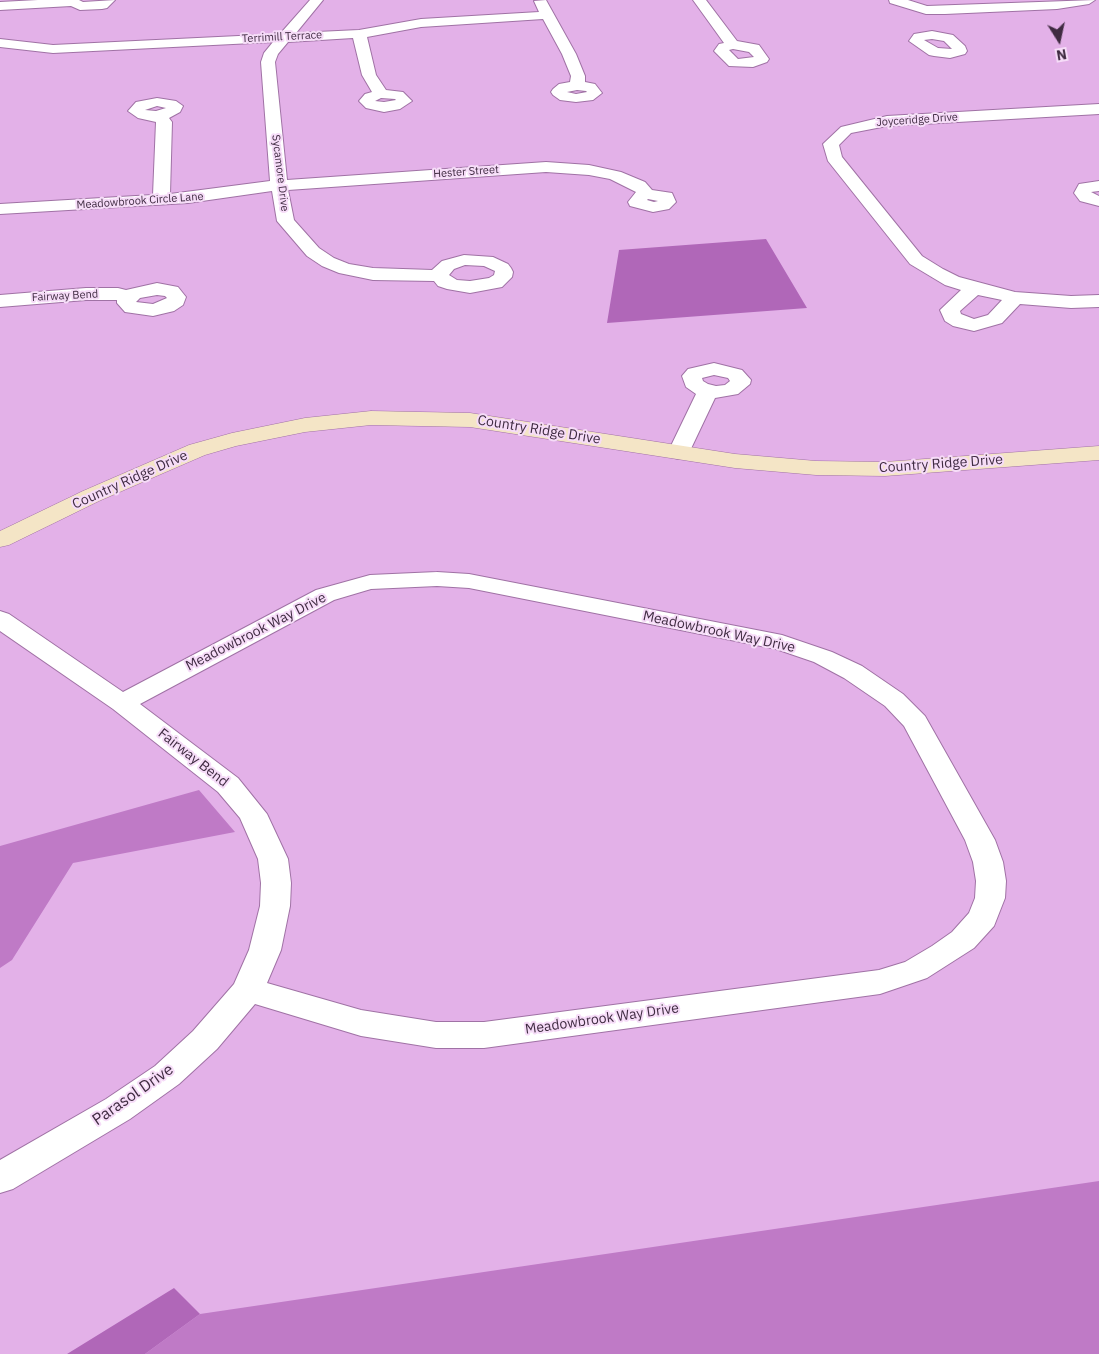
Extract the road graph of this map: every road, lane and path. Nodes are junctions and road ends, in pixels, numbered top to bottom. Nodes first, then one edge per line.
1 (108, 0) edge
2 (317, 0) edge
3 (540, 0) edge
4 (699, 0) edge
5 (895, 0) edge
6 (74, 1) edge
7 (0, 6) edge
8 (1090, 6) edge
9 (926, 10) junction
10 (548, 15) junction
11 (359, 34) junction
12 (928, 35) dead end
13 (286, 37) junction
14 (0, 43) edge
15 (732, 45) dead end
16 (15, 46) junction
17 (0, 52) edge
18 (577, 86) dead end
19 (380, 94) dead end
20 (1099, 109) edge
21 (160, 115) dead end
22 (279, 185) junction
23 (1099, 186) edge
24 (647, 194) dead end
25 (161, 200) junction
26 (1099, 201) edge
27 (0, 209) edge
28 (439, 276) dead end
29 (974, 288) junction
30 (129, 297) dead end
31 (1015, 298) junction
32 (0, 300) edge
33 (1099, 301) edge
34 (708, 391) dead end
35 (679, 452) junction
36 (1099, 453) edge
37 (0, 540) edge
38 (0, 619) edge
39 (122, 702) junction
40 (248, 990) junction
41 (0, 1178) edge

1 - 6 street
2 - 13 street, Sycamore Drive
3 - 10 street
4 - 15 street
5 - 9 street
6 - 7 street
8 - 9 street
9 - 12 street
10 - 11 street, Terrimill Terrace
10 - 18 street
11 - 13 street, Terrimill Terrace
11 - 19 street
13 - 16 street, Terrimill Terrace
13 - 22 street, Sycamore Drive
14 - 16 street, Terrimill Terrace
16 - 17 street, Terrimill Terrace
20 - 29 street, Joyceridge Drive
21 - 25 street
22 - 24 street, Hester Street
22 - 25 street, Meadowbrook Circle Lane
22 - 28 street, Sycamore Drive
23 - 26 street
25 - 27 street, Meadowbrook Circle Lane
29 - 31 street, Joyceridge Drive
29 - 31 street
30 - 32 street, Fairway Bend
31 - 33 street, Joyceridge Drive
34 - 35 street
35 - 36 street, Country Ridge Drive
35 - 37 street, Country Ridge Drive
38 - 39 street, Fairway Bend
39 - 40 street, Fairway Bend
39 - 40 street, Meadowbrook Way Drive
40 - 41 street, Parasol Drive

